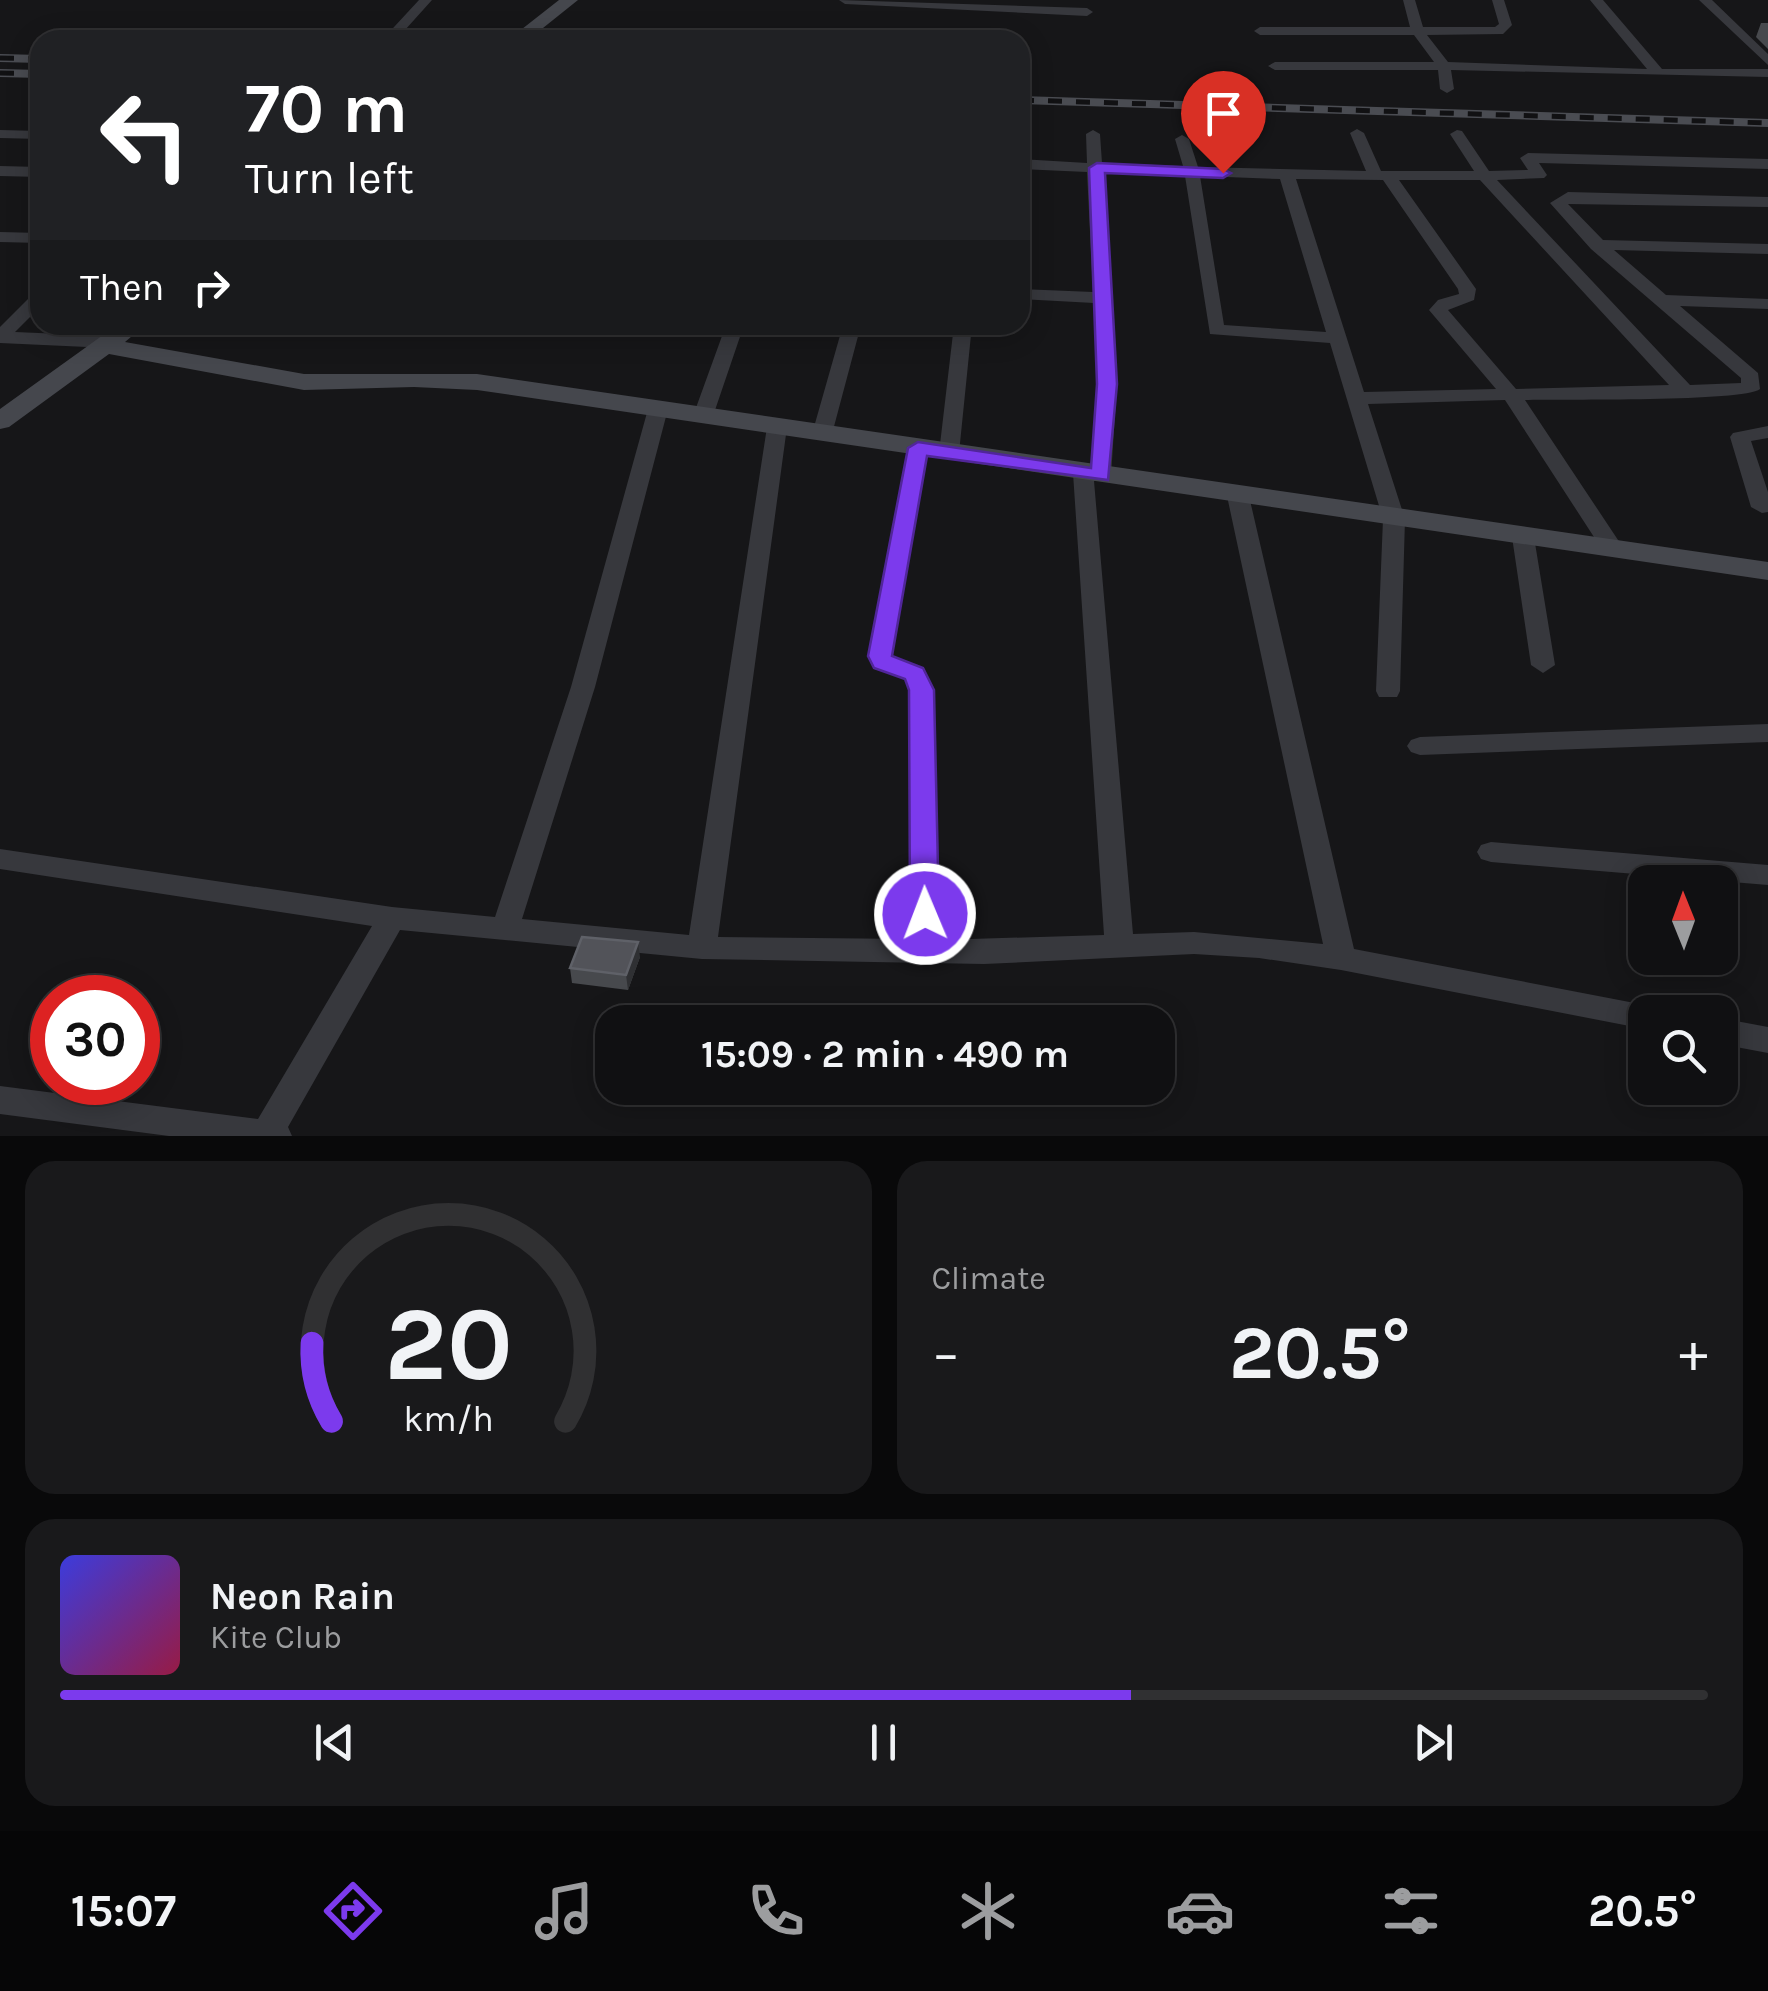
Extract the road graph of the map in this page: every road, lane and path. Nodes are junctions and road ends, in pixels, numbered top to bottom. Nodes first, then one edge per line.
1 (426, 0) edge
2 (560, 0) edge
3 (570, 0) edge
4 (844, 0) edge
5 (1409, 0) edge
6 (1498, 0) edge
7 (1596, 0) edge
8 (1705, 0) edge
9 (1086, 12) dead end
10 (398, 30) edge
11 (521, 30) edge
12 (530, 30) edge
13 (1260, 31) dead end
14 (1418, 32) junction
15 (1768, 61) edge
16 (1275, 66) dead end
17 (1444, 66) junction
18 (1768, 72) edge
19 (1658, 74) junction
20 (1447, 89) dead end
21 (1357, 133) dead end
22 (0, 134) edge
23 (1093, 134) dead end
24 (1457, 134) dead end
25 (30, 135) edge
26 (1182, 139) dead end
27 (1739, 142) dead end
28 (1030, 165) edge
29 (1766, 166) edge
30 (1097, 168) junction
31 (0, 171) edge
32 (30, 172) edge
33 (1192, 172) junction
34 (1539, 175) junction
35 (1287, 176) junction
36 (1382, 176) junction
37 (1485, 176) junction
38 (1562, 200) junction
39 (1768, 202) edge
40 (0, 236) edge
41 (30, 238) edge
42 (1597, 245) junction
43 (1768, 249) edge
44 (1030, 294) edge
45 (1103, 298) junction
46 (1666, 300) junction
47 (1768, 304) edge
48 (30, 307) edge
49 (731, 335) edge
50 (849, 335) edge
51 (962, 335) edge
52 (0, 337) edge
53 (1338, 338) junction
54 (106, 339) edge
55 (1687, 393) junction
56 (1513, 397) junction
57 (1356, 398) junction
58 (0, 408) edge
59 (658, 410) junction
60 (703, 416) junction
61 (0, 421) edge
62 (777, 427) junction
63 (1768, 432) edge
64 (822, 434) junction
65 (918, 448) junction
66 (949, 453) junction
67 (1092, 474) junction
68 (1238, 496) junction
69 (1762, 506) dead end
70 (1394, 519) junction
71 (1523, 537) junction
72 (1612, 550) junction
73 (1768, 572) edge
74 (1544, 665) dead end
75 (1388, 691) dead end
76 (1768, 732) edge
77 (1420, 746) dead end
78 (1492, 852) dead end
79 (0, 859) edge
80 (1768, 875) edge
81 (392, 918) junction
82 (505, 929) junction
83 (1119, 946) junction
84 (702, 948) junction
85 (926, 952) junction
86 (1341, 958) junction
87 (1628, 1014) edge
88 (1738, 1034) edge
89 (1768, 1040) edge
90 (0, 1100) edge
91 (269, 1135) edge

1 - 10 street
2 - 11 street
3 - 12 street
4 - 9 street
5 - 14 street
6 - 14 street
7 - 19 street
8 - 15 street
13 - 14 street
14 - 17 street
16 - 17 street
17 - 19 street
17 - 20 street
18 - 19 street
21 - 36 street
22 - 25 street
23 - 30 street
24 - 37 street
26 - 33 street
27 - 29 street
28 - 30 street
29 - 34 street
30 - 33 street
30 - 45 street
31 - 32 street
33 - 35 street
33 - 53 street
34 - 37 street
34 - 38 street
35 - 36 street
35 - 53 street
36 - 37 street
36 - 56 street
37 - 55 street
38 - 39 street
38 - 42 street
40 - 41 street
42 - 43 street
42 - 46 street
44 - 45 street
45 - 67 street
46 - 47 street
46 - 55 street
48 - 52 street
49 - 60 street
50 - 64 street
51 - 66 street
52 - 54 street
53 - 57 street
54 - 58 street
54 - 59 street
54 - 61 street
55 - 56 street
56 - 57 street
56 - 72 street
57 - 70 street
59 - 60 street
59 - 82 street
60 - 62 street
62 - 64 street
62 - 84 street
63 - 69 street
64 - 65 street
65 - 66 street
65 - 85 street
66 - 67 street
67 - 68 street
67 - 83 street
68 - 70 street
68 - 86 street
70 - 71 street
70 - 75 street
71 - 72 street
71 - 74 street
72 - 73 street
76 - 77 street
78 - 80 street
79 - 81 street
81 - 82 street
81 - 91 street
82 - 84 street
83 - 85 street
83 - 86 street
84 - 85 street
86 - 87 street
88 - 89 street
90 - 91 street

